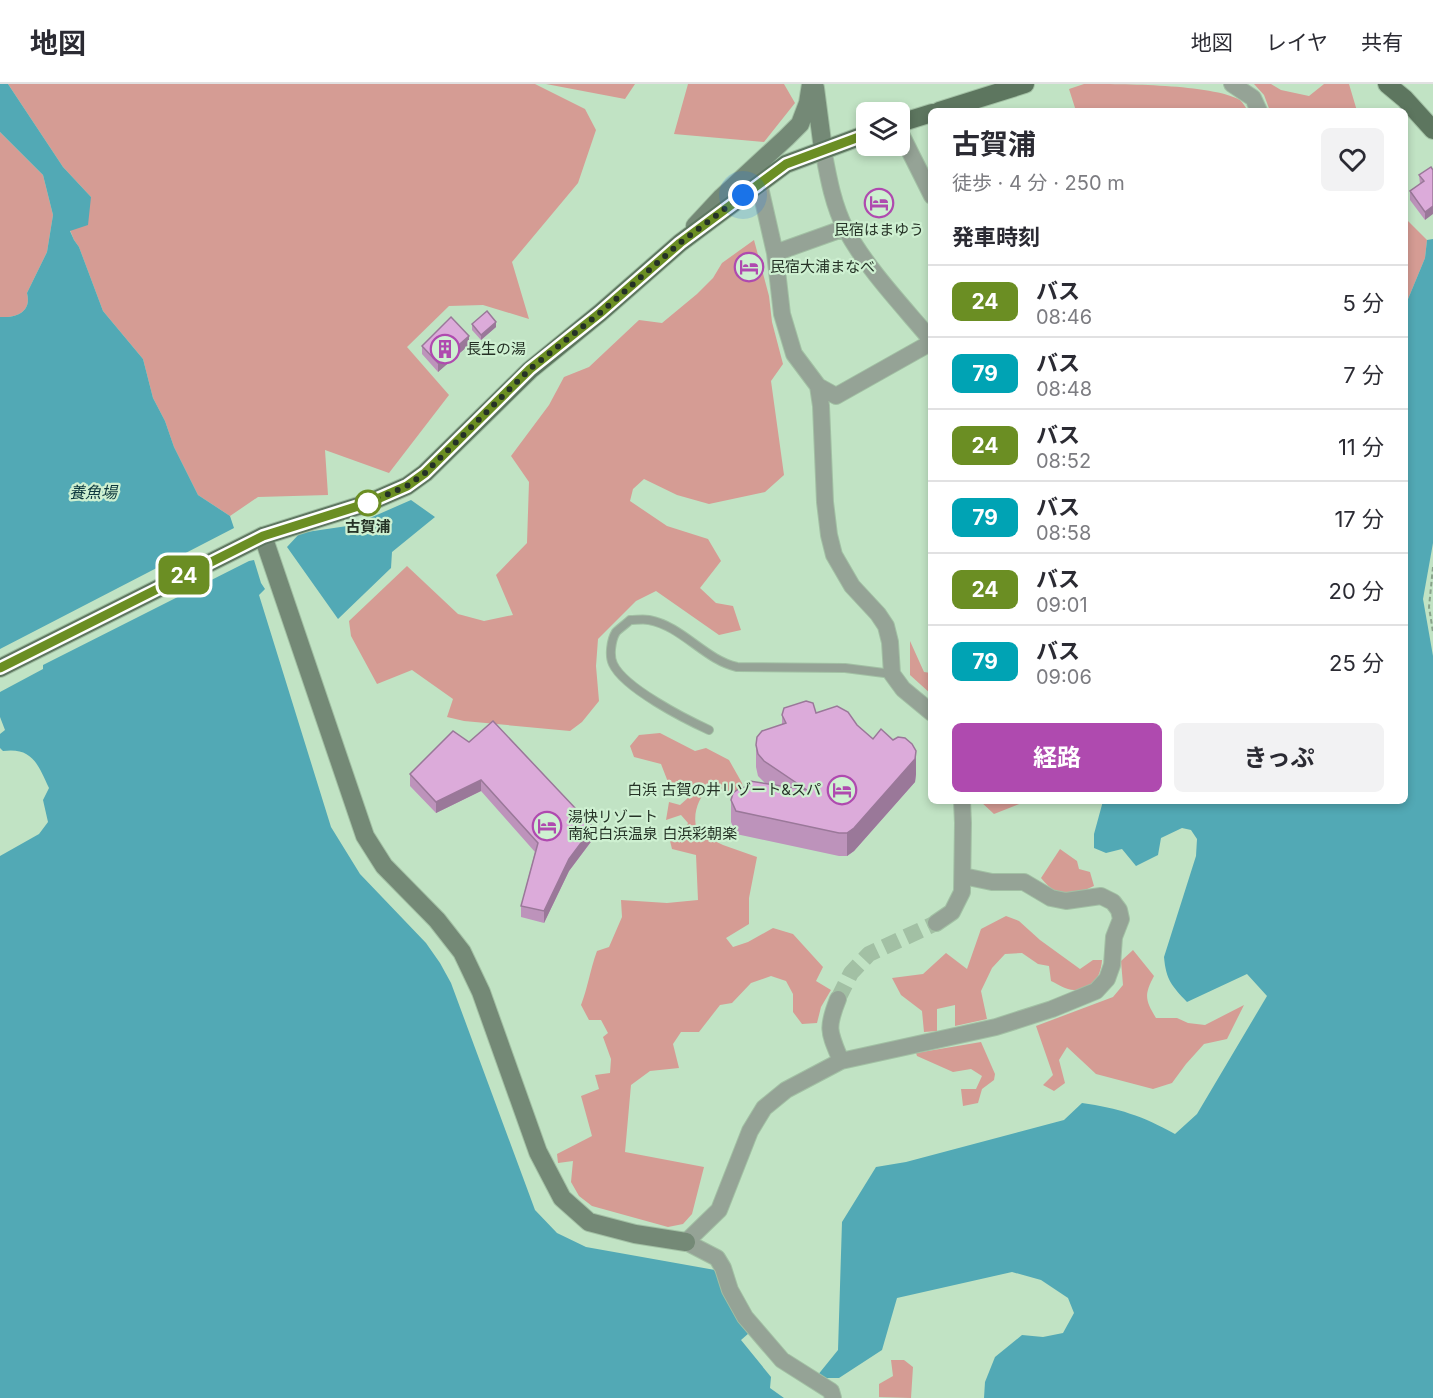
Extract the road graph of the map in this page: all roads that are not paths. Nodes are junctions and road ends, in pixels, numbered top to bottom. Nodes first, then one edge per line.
1 (813, 84) edge
2 (1025, 84) edge
3 (1232, 84) edge
4 (1387, 84) edge
5 (949, 108) edge
6 (1258, 108) edge
7 (928, 114) edge
8 (910, 120) edge
9 (1433, 130) edge
10 (856, 138) edge
11 (823, 149) junction
12 (910, 153) edge
13 (759, 183) junction
14 (928, 189) edge
15 (845, 228) junction
16 (680, 243) junction
17 (775, 253) junction
18 (928, 336) edge
19 (928, 343) edge
20 (818, 386) junction
21 (263, 536) junction
22 (0, 668) edge
23 (892, 674) junction
24 (928, 710) edge
25 (709, 730) dead end
26 (962, 804) edge
27 (963, 876) junction
28 (936, 924) tunnel mouth
29 (838, 999) tunnel mouth
30 (841, 1061) junction
31 (686, 1242) junction
32 (832, 1394) edge

1 - 11 street
1 - 16 street
2 - 5 main road
3 - 6 street
4 - 9 main road
7 - 8 main road
10 - 11 main road
11 - 13 main road
11 - 15 street
12 - 14 street
13 - 16 main road
13 - 17 street
15 - 17 street
15 - 18 street
16 - 21 main road
17 - 20 street
19 - 20 street
20 - 23 street
21 - 22 main road
21 - 31 street
23 - 24 street
23 - 25 lane
26 - 27 street
27 - 28 street
27 - 30 street
29 - 30 street
30 - 31 street
31 - 32 street

